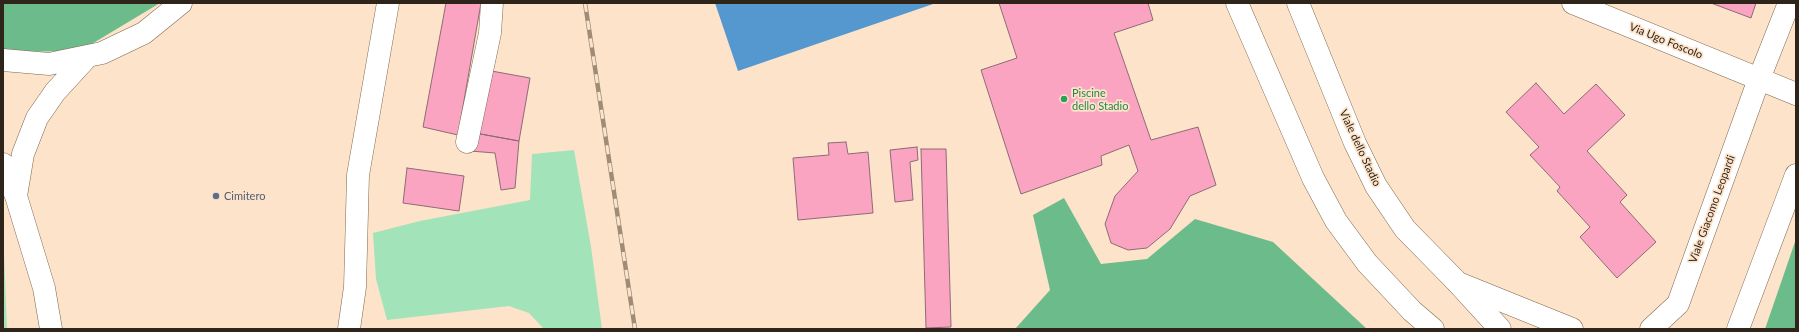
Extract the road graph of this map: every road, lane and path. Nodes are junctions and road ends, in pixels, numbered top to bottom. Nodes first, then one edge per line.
1 (181, 3) edge
2 (388, 3) edge
3 (492, 3) edge
4 (1237, 3) edge
5 (1298, 3) edge
6 (1573, 3) edge
7 (1789, 3) edge
8 (88, 56) junction
9 (3, 60) edge
10 (1759, 79) junction
11 (1796, 94) edge
12 (467, 142) dead end
13 (3, 164) edge
14 (1796, 175) edge
15 (16, 196) junction
16 (1458, 282) junction
17 (51, 329) edge
18 (349, 329) edge
19 (1433, 329) edge
20 (1500, 329) edge
21 (1572, 329) edge
22 (1651, 329) edge
23 (1738, 329) edge

1 - 8 street
2 - 18 street
3 - 12 street
4 - 19 street
5 - 16 street, Viale dello Stadio
6 - 10 street, Via Ugo Foscolo
7 - 10 street, Viale Giacomo Leopardi
8 - 9 street
8 - 15 street
10 - 11 street
10 - 22 street, Viale Giacomo Leopardi
13 - 15 street
14 - 23 street
15 - 17 street
16 - 20 street, Viale dello Stadio
16 - 21 street

